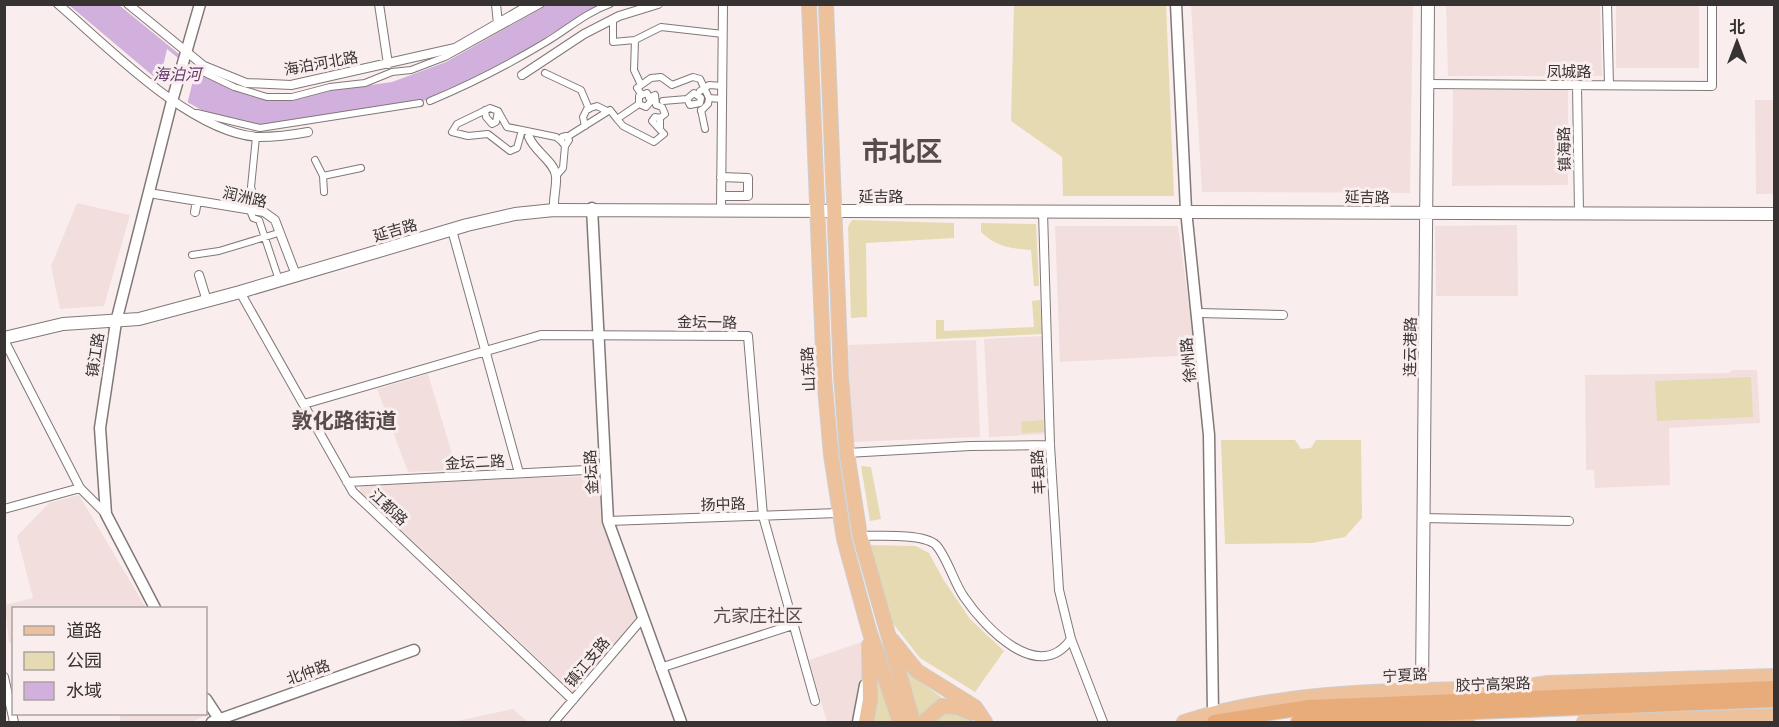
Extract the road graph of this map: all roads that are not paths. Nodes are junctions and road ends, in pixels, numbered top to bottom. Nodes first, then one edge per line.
1 (58, 4) edge
2 (128, 4) edge
3 (200, 4) edge
4 (379, 4) edge
5 (496, 4) edge
6 (531, 4) edge
7 (541, 4) edge
8 (610, 4) edge
9 (658, 4) edge
10 (723, 4) edge
11 (809, 4) edge
12 (826, 4) edge
13 (1176, 4) edge
14 (1428, 4) edge
15 (1607, 4) edge
16 (1712, 4) edge
17 (613, 19) junction
18 (498, 24) junction
19 (723, 34) junction
20 (635, 40) junction
21 (186, 51) junction
22 (388, 64) junction
23 (204, 66) junction
24 (544, 73) dead end
25 (522, 75) dead end
26 (1427, 84) junction
27 (641, 85) junction
28 (1577, 85) junction
29 (1609, 85) junction
30 (722, 86) junction
31 (703, 89) junction
32 (696, 94) junction
33 (642, 95) junction
34 (650, 98) junction
35 (709, 98) junction
36 (687, 99) junction
37 (722, 99) junction
38 (172, 100) junction
39 (430, 101) dead end
40 (661, 103) junction
41 (420, 104) dead end
42 (639, 104) junction
43 (698, 104) junction
44 (589, 109) junction
45 (188, 110) junction
46 (485, 110) junction
47 (498, 111) junction
48 (607, 111) junction
49 (701, 111) junction
50 (617, 119) junction
51 (585, 126) junction
52 (705, 129) dead end
53 (308, 132) dead end
54 (526, 134) junction
55 (256, 137) junction
56 (564, 142) junction
57 (315, 160) dead end
58 (361, 168) dead end
59 (323, 176) junction
60 (556, 176) junction
61 (721, 177) junction
62 (324, 192) dead end
63 (149, 193) junction
64 (721, 196) junction
65 (197, 201) junction
66 (592, 208) junction
67 (554, 210) junction
68 (722, 210) junction
69 (1186, 210) junction
70 (255, 211) junction
71 (818, 211) junction
72 (834, 211) junction
73 (195, 212) dead end
74 (1043, 212) junction
75 (1427, 213) junction
76 (1579, 213) junction
77 (1774, 214) edge
78 (452, 230) junction
79 (275, 234) dead end
80 (266, 237) junction
81 (192, 255) dead end
82 (199, 275) dead end
83 (296, 275) junction
84 (279, 280) junction
85 (240, 292) junction
86 (207, 301) junction
87 (1198, 313) junction
88 (1283, 315) dead end
89 (116, 322) junction
90 (598, 335) junction
91 (4, 339) edge
92 (487, 352) junction
93 (304, 404) junction
94 (1050, 445) junction
95 (847, 453) junction
96 (605, 469) junction
97 (519, 473) junction
98 (347, 482) junction
99 (80, 488) junction
100 (4, 509) edge
101 (838, 513) junction
102 (106, 514) junction
103 (763, 516) junction
104 (1422, 518) junction
105 (608, 521) junction
106 (1569, 521) dead end
107 (860, 536) junction
108 (154, 607) edge
109 (642, 619) junction
110 (793, 625) junction
111 (884, 626) junction
112 (869, 630) junction
113 (1071, 639) junction
114 (414, 650) dead end
115 (901, 653) junction
116 (660, 668) junction
117 (1774, 676) edge
118 (4, 677) edge
119 (1515, 688) junction
120 (1774, 688) edge
121 (1422, 690) junction
122 (1582, 692) joint
123 (1642, 694) junction
124 (1752, 694) junction
125 (573, 700) junction
126 (1774, 700) edge
127 (207, 701) edge
128 (815, 701) dead end
129 (12, 714) edge
130 (1432, 715) junction
131 (1213, 718) edge
132 (1772, 718) edge
133 (218, 722) edge
134 (866, 722) edge
135 (1184, 722) edge
136 (554, 723) edge
137 (681, 723) edge
138 (858, 723) edge
139 (900, 723) edge
140 (914, 723) edge
141 (924, 723) edge
142 (979, 723) edge
143 (985, 723) edge
144 (991, 723) edge
145 (1103, 723) edge
146 (1298, 723) edge
147 (1467, 723) edge
148 (1584, 723) edge

1 - 38 street
2 - 21 street, 海泊河北路
3 - 21 street, 镇江路
4 - 22 street
5 - 18 street
6 - 18 street, 海泊河北路
7 - 23 street
8 - 39 street
9 - 17 street
10 - 19 street
11 - 71 main road, 山东路
12 - 72 main road
13 - 69 street, 徐州路
14 - 26 main road, 连云港路
15 - 29 street
16 - 29 street, 凤城路
17 - 20 street
17 - 25 street
18 - 22 street, 海泊河北路
19 - 20 street
19 - 30 street
20 - 27 street
21 - 23 street, 海泊河北路
21 - 38 street, 镇江路
22 - 23 street, 海泊河北路
24 - 44 street
26 - 28 street, 凤城路
26 - 75 main road, 连云港路
27 - 31 street
27 - 33 street
28 - 29 street, 凤城路
28 - 76 street, 镇海路
30 - 31 street
30 - 37 street
31 - 32 street
31 - 35 street
32 - 36 street
32 - 43 street
33 - 34 street
33 - 42 street
34 - 40 street
34 - 42 street
35 - 37 street
35 - 49 street
36 - 40 street
36 - 43 street
37 - 61 street
38 - 45 street
38 - 63 street, 镇江路
40 - 50 street
41 - 45 street
42 - 50 street
43 - 49 street
44 - 48 street
44 - 51 street
45 - 55 street
46 - 47 street
46 - 47 street
46 - 54 street
47 - 54 street
48 - 50 street
48 - 51 street
49 - 52 street
51 - 56 street
53 - 55 street
54 - 56 street
54 - 60 street
55 - 70 street
56 - 60 street
57 - 59 street
58 - 59 street
59 - 62 street
60 - 67 street
61 - 64 street
61 - 64 street
63 - 65 street, 润洲路
63 - 89 street, 镇江路
64 - 68 street
65 - 70 street, 润洲路
65 - 73 street
66 - 67 main road, 延吉路
66 - 68 main road, 延吉路
66 - 90 street, 金坛路
67 - 78 main road, 延吉路
68 - 71 main road, 延吉路
69 - 74 main road, 延吉路
69 - 75 main road, 延吉路
69 - 87 street, 徐州路
70 - 80 street
70 - 83 street, 润洲路
71 - 72 main road, 延吉路
71 - 101 main road, 山东路
72 - 74 main road, 延吉路
72 - 95 main road
74 - 94 street, 丰县路
75 - 76 main road, 延吉路
75 - 104 main road, 连云港路
76 - 77 main road, 延吉路
78 - 83 main road, 延吉路
78 - 92 street
79 - 80 street
80 - 81 street
80 - 84 street
82 - 86 street
83 - 84 main road, 延吉路
84 - 85 main road, 延吉路
85 - 86 main road, 延吉路
85 - 93 street, 江都路
86 - 89 main road, 延吉路
87 - 88 street
87 - 131 street, 徐州路
89 - 91 main road, 延吉路
89 - 102 street, 镇江路
90 - 92 street, 金坛一路
90 - 96 street, 金坛路
90 - 103 street, 金坛一路
91 - 99 street
92 - 93 street, 金坛一路
92 - 97 street
93 - 98 street, 江都路
94 - 95 street
94 - 113 street, 丰县路
95 - 107 main road
96 - 97 street, 金坛二路
96 - 105 street, 金坛路
97 - 98 street, 金坛二路
98 - 125 street, 江都路
99 - 100 street
99 - 102 street
101 - 103 street, 扬中路
101 - 112 main road, 山东路
102 - 108 street, 镇江路
103 - 105 street, 扬中路
103 - 110 street, 金坛一路
104 - 106 street
104 - 121 main road, 连云港路
105 - 109 street, 金坛路
107 - 111 main road
107 - 113 street
109 - 116 street, 金坛路
109 - 125 street, 镇江支路
110 - 116 street
110 - 128 street, 金坛一路
111 - 115 main road
111 - 140 main road
112 - 134 main road
112 - 138 street
112 - 139 main road, 山东路
113 - 145 street, 丰县路
114 - 133 street, 北仲路
115 - 143 main road
115 - 144 street
116 - 137 street, 金坛路
117 - 119 main road, 宁夏路
118 - 129 street
119 - 121 main road, 宁夏路
119 - 122 main road
120 - 124 highway, 胶宁高架路
121 - 131 main road, 宁夏路
122 - 123 highway
123 - 124 highway, 胶宁高架路
123 - 131 highway, 胶宁高架路
124 - 126 highway, 胶宁高架路
124 - 130 highway, 胶宁高架路
125 - 136 street, 镇江支路
127 - 133 street
130 - 146 highway, 胶宁高架路
130 - 147 main road
131 - 135 main road, 宁夏路
132 - 148 main road
141 - 142 main road

